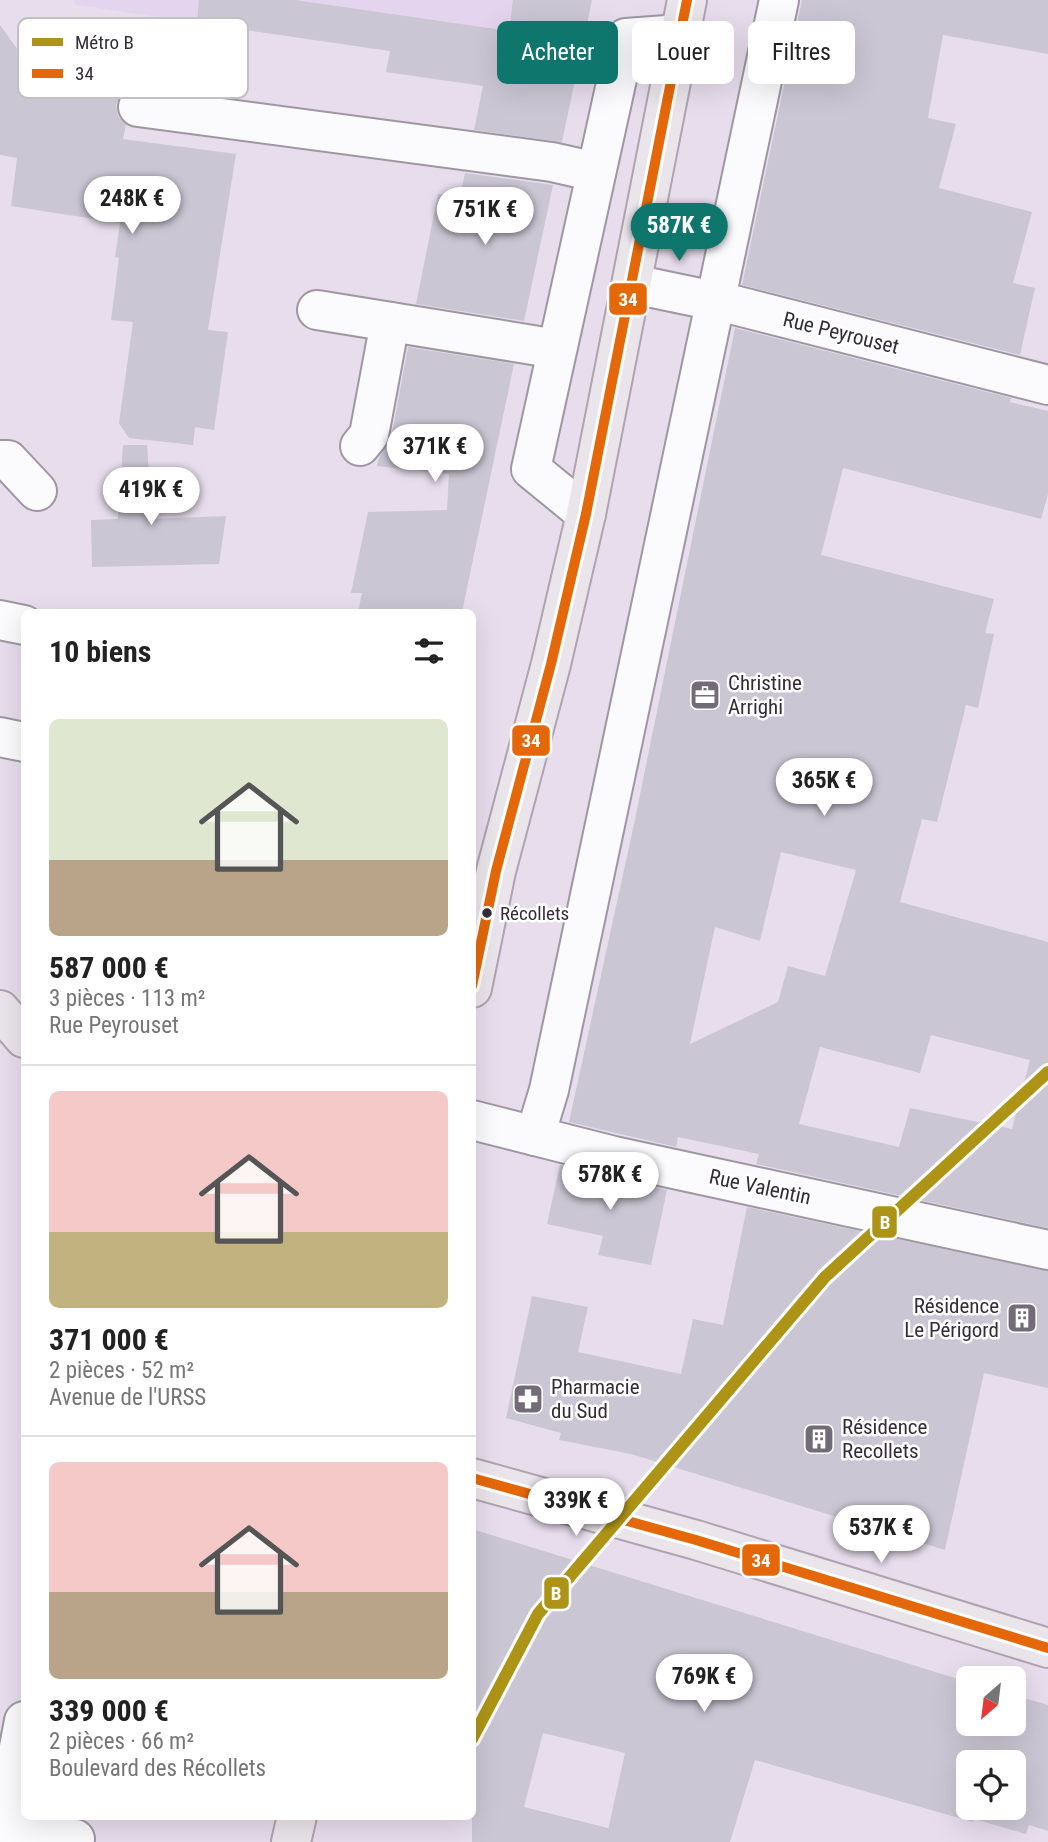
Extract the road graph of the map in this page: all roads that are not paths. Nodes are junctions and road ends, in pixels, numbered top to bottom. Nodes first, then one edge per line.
1 (779, 0) edge
2 (684, 17) edge
3 (138, 107) dead end
4 (596, 172) junction
5 (633, 284) junction
6 (714, 301) junction
7 (317, 310) dead end
8 (390, 322) junction
9 (557, 349) junction
10 (1048, 385) edge
11 (360, 446) dead end
12 (0, 460) edge
13 (37, 491) dead end
14 (586, 514) junction
15 (0, 620) edge
16 (21, 624) edge
17 (0, 737) edge
18 (21, 741) edge
19 (476, 968) edge
20 (0, 1010) edge
21 (21, 1034) edge
22 (476, 1121) edge
23 (535, 1136) junction
24 (1048, 1250) edge
25 (476, 1479) edge
26 (1048, 1648) edge
27 (21, 1735) edge
28 (296, 1820) edge
29 (2, 1825) edge
30 (75, 1839) dead end
31 (291, 1842) edge

1 - 6 street
2 - 4 street
2 - 5 main road
3 - 4 street
4 - 9 street
5 - 6 street, Rue Peyrouset
5 - 14 main road
6 - 10 street, Rue Peyrouset
6 - 23 street
7 - 8 street
8 - 9 street
8 - 11 street
9 - 14 street
12 - 13 street
14 - 19 main road
15 - 16 street
17 - 18 street
20 - 21 main road
22 - 23 street, Rue Valentin
23 - 24 street, Rue Valentin
25 - 26 main road
27 - 29 street
28 - 31 main road
29 - 30 street

